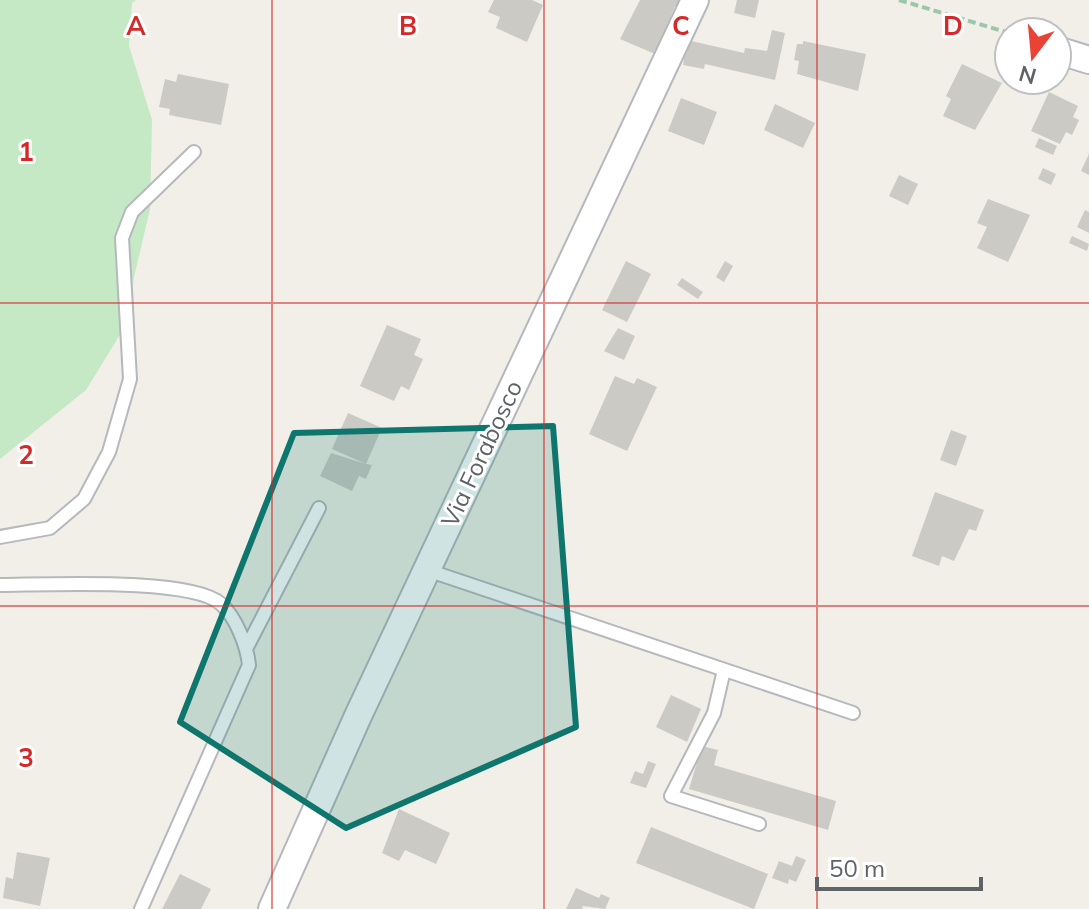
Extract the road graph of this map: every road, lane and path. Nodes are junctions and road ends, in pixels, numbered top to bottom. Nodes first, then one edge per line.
1 (695, 0) edge
2 (899, 0) edge
3 (993, 28) edge
4 (194, 152) dead end
5 (319, 508) dead end
6 (0, 537) edge
7 (427, 570) junction
8 (0, 585) edge
9 (247, 647) junction
10 (724, 670) junction
11 (853, 713) dead end
12 (759, 824) dead end
13 (141, 909) edge
14 (272, 909) edge

1 - 7 street, Via Forabosco
2 - 3 path
4 - 6 lane
5 - 9 lane
7 - 10 lane
7 - 14 street, Via Forabosco
8 - 9 lane
9 - 13 lane
10 - 11 lane
10 - 12 lane

